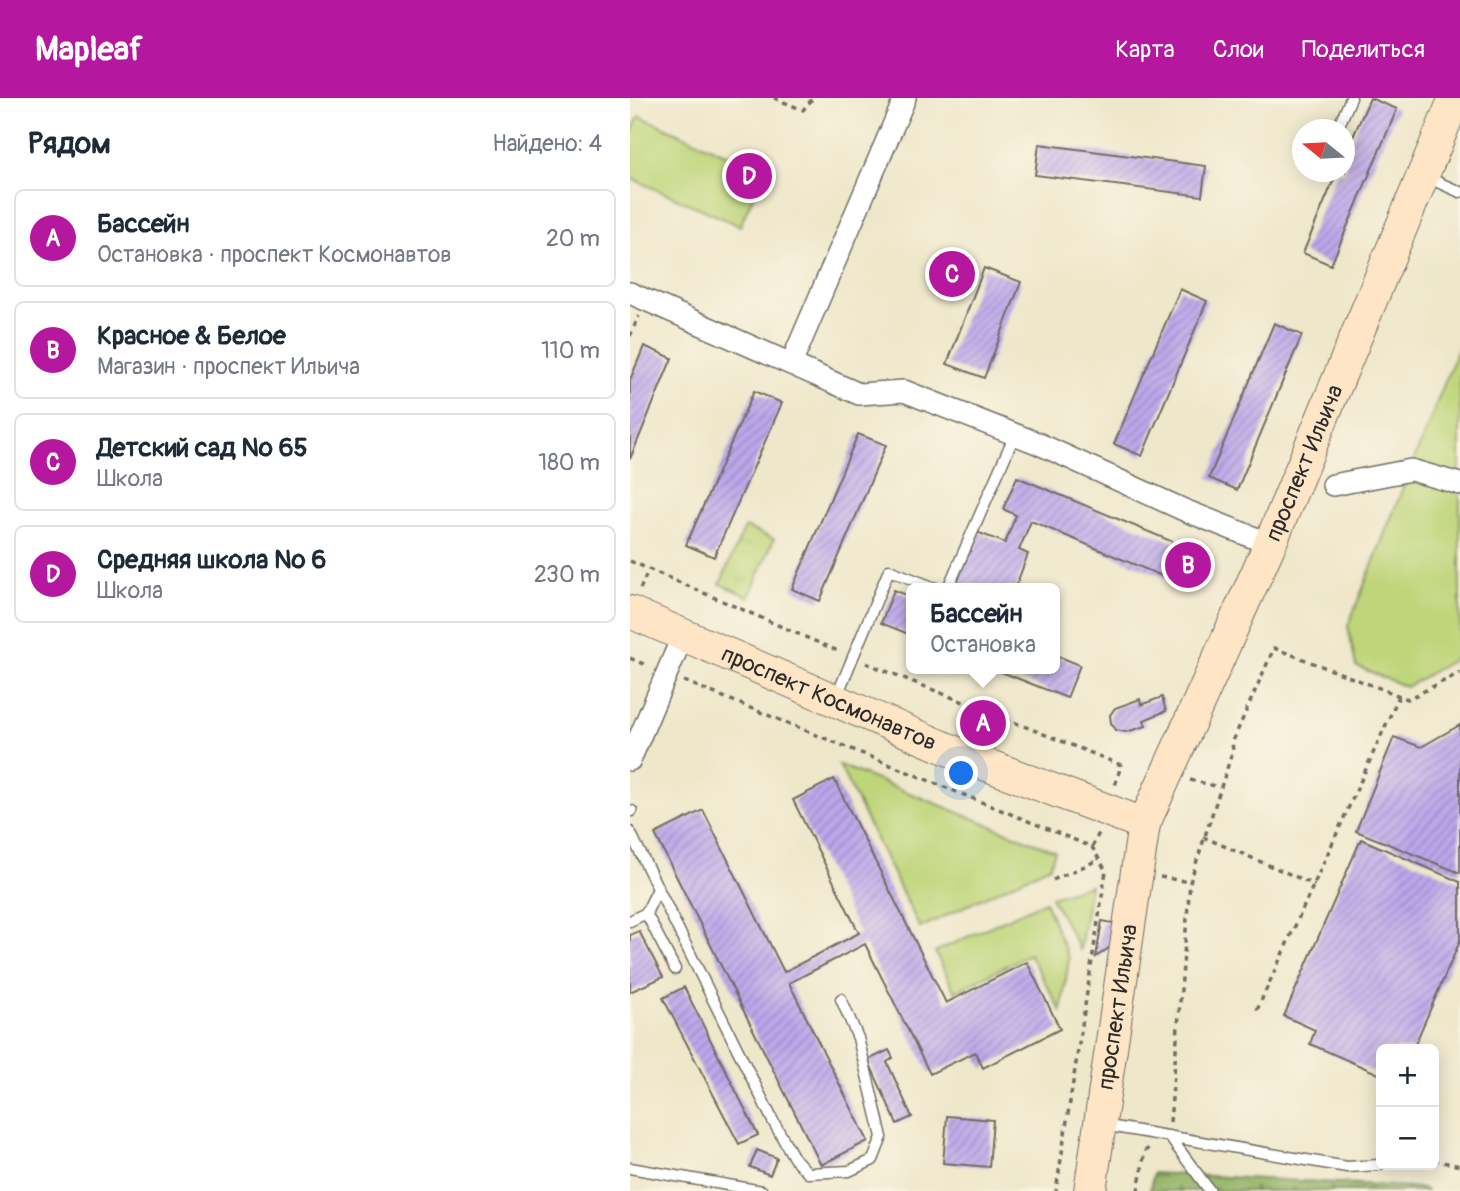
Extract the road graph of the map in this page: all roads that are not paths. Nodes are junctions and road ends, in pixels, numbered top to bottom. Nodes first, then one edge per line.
1 (905, 98) edge
2 (1351, 98) edge
3 (1455, 98) edge
4 (1342, 119) edge
5 (1422, 175) junction
6 (1460, 192) edge
7 (630, 293) edge
8 (791, 364) junction
9 (1015, 434) junction
10 (1460, 484) edge
11 (1333, 485) dead end
12 (1270, 544) junction
13 (922, 583) edge
14 (950, 583) edge
15 (630, 612) edge
16 (683, 635) junction
17 (835, 701) junction
18 (634, 737) edge
19 (630, 760) edge
20 (1144, 824) junction
21 (630, 832) edge
22 (658, 889) junction
23 (646, 914) junction
24 (630, 921) edge
25 (675, 969) dead end
26 (841, 999) dead end
27 (1100, 1125) junction
28 (1169, 1136) junction
29 (1376, 1165) edge
30 (630, 1168) edge
31 (762, 1191) edge
32 (1090, 1191) edge
33 (1210, 1191) edge

1 - 8 street
2 - 4 lane
3 - 5 main road, проспект Ильича
5 - 6 lane
5 - 12 main road, проспект Ильича
7 - 8 street
8 - 9 street
9 - 12 street
9 - 14 lane
10 - 11 street
12 - 20 main road, проспект Ильича
13 - 17 lane
15 - 16 main road, проспект Космонавтов
16 - 17 main road, проспект Космонавтов
16 - 18 street
17 - 20 main road, проспект Космонавтов
18 - 19 street
20 - 27 main road, проспект Ильича
21 - 22 lane
22 - 23 lane
22 - 26 lane
23 - 24 lane
23 - 25 lane
27 - 28 lane
27 - 32 main road, проспект Ильича
28 - 29 lane
28 - 33 lane
30 - 31 lane

